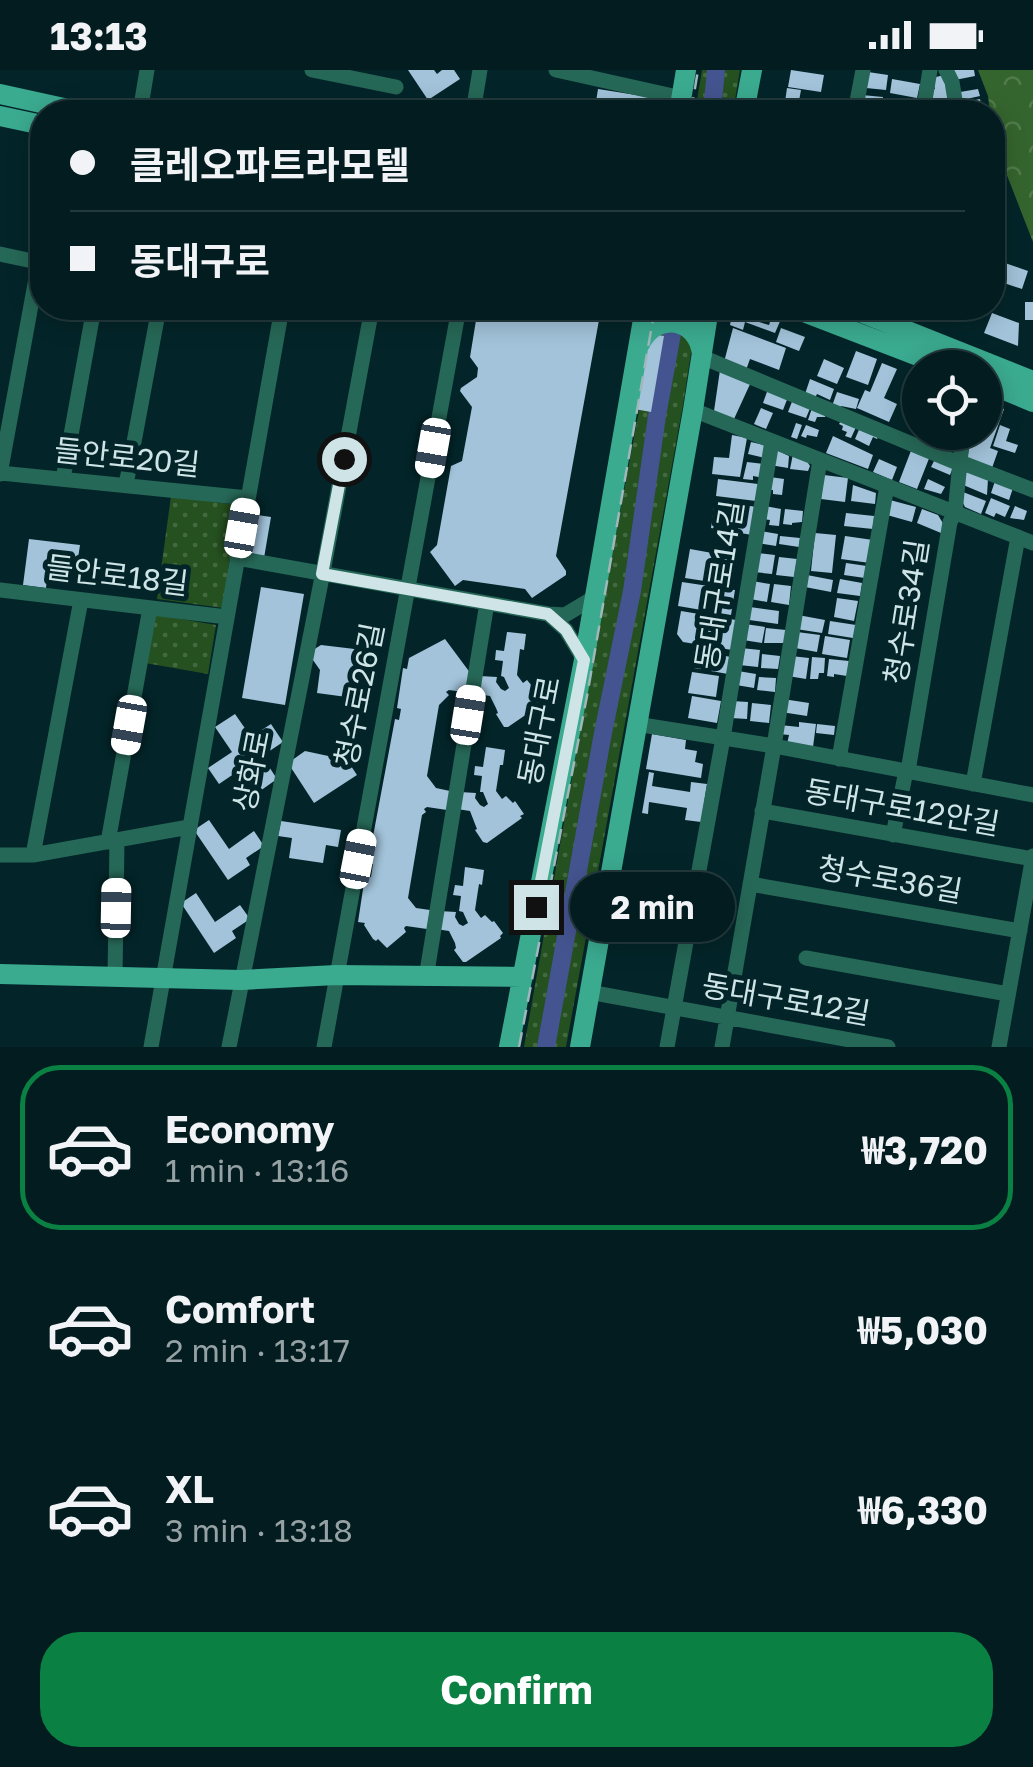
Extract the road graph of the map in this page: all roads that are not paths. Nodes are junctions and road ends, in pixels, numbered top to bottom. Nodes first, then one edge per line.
1 (147, 70) edge
2 (312, 70) edge
3 (480, 70) edge
4 (556, 70) edge
5 (686, 70) edge
6 (752, 70) edge
7 (864, 70) edge
8 (930, 70) edge
9 (946, 70) edge
10 (396, 88) dead end
11 (0, 94) edge
12 (142, 100) edge
13 (475, 100) edge
14 (663, 100) edge
15 (682, 100) edge
16 (746, 100) edge
17 (858, 100) edge
18 (925, 100) edge
19 (955, 100) edge
20 (30, 101) edge
21 (0, 116) edge
22 (30, 122) edge
23 (0, 254) edge
24 (30, 261) edge
25 (30, 319) edge
26 (92, 320) edge
27 (157, 320) edge
28 (280, 320) edge
29 (370, 320) edge
30 (457, 320) edge
31 (642, 320) edge
32 (709, 320) edge
33 (824, 320) edge
34 (898, 320) edge
35 (639, 348) junction
36 (902, 350) edge
37 (702, 357) junction
38 (1033, 380) edge
39 (1002, 389) edge
40 (1033, 402) edge
41 (693, 410) junction
42 (772, 442) junction
43 (961, 450) edge
44 (820, 460) junction
45 (960, 463) junction
46 (0, 473) edge
47 (64, 479) junction
48 (126, 486) junction
49 (887, 486) junction
50 (1033, 490) edge
51 (248, 498) junction
52 (955, 512) junction
53 (1025, 540) edge
54 (237, 558) junction
55 (322, 574) junction
56 (408, 589) junction
57 (0, 590) edge
58 (595, 596) junction
59 (81, 600) junction
60 (487, 603) junction
61 (150, 608) junction
62 (548, 614) junction
63 (227, 617) junction
64 (584, 660) junction
65 (636, 724) junction
66 (723, 738) junction
67 (774, 746) junction
68 (840, 759) junction
69 (907, 771) junction
70 (972, 784) junction
71 (1033, 795) edge
72 (762, 811) junction
73 (190, 827) junction
74 (893, 835) junction
75 (112, 841) junction
76 (0, 854) edge
77 (33, 856) junction
78 (1033, 857) edge
79 (750, 884) junction
80 (1020, 931) junction
81 (806, 958) dead end
82 (0, 974) edge
83 (336, 975) junction
84 (115, 977) junction
85 (163, 978) junction
86 (426, 978) junction
87 (522, 978) junction
88 (241, 980) junction
89 (589, 992) junction
90 (1008, 994) junction
91 (674, 1008) junction
92 (727, 1017) junction
93 (150, 1047) edge
94 (229, 1047) edge
95 (324, 1047) edge
96 (509, 1047) edge
97 (580, 1047) edge
98 (667, 1047) edge
99 (722, 1047) edge
100 (888, 1047) edge
101 (999, 1047) edge

1 - 12 street
2 - 10 street
3 - 13 street
4 - 14 street
5 - 15 main road
6 - 16 main road
7 - 17 street
8 - 18 street
9 - 19 street
11 - 20 main road
21 - 22 main road
23 - 24 street
25 - 46 street
26 - 47 street
27 - 48 street
28 - 51 street
29 - 55 street, 상화로
30 - 56 street, 청수로26길
31 - 35 main road, 동대구로
32 - 37 main road
33 - 36 main road
34 - 38 main road
35 - 37 main road
35 - 58 main road, 동대구로
37 - 41 main road
37 - 45 street
39 - 40 main road
41 - 42 street
41 - 65 main road
42 - 44 street
42 - 66 street, 동대구로14길
43 - 45 street, 청수로34길
44 - 49 street
44 - 67 street
45 - 50 street
45 - 52 street, 청수로34길
46 - 47 street, 들안로20길
47 - 48 street, 들안로20길
48 - 51 street, 들안로20길
49 - 52 street
49 - 68 street
51 - 54 street
52 - 53 street
52 - 69 street, 청수로34길
53 - 70 street
54 - 55 street
54 - 63 street
55 - 56 street
55 - 88 street, 상화로
56 - 60 street
56 - 83 street, 청수로26길
57 - 59 street, 들안로18길
58 - 62 street
58 - 64 main road, 동대구로
59 - 61 street, 들안로18길
59 - 77 street
60 - 62 street
60 - 86 street
61 - 63 street, 들안로18길
61 - 75 street
62 - 64 street
63 - 73 street
64 - 87 main road, 동대구로
65 - 66 street
65 - 89 main road
66 - 67 street
66 - 91 street, 동대구로12길
67 - 68 street
67 - 72 street, 동대구로12안길
68 - 69 street
69 - 70 street
69 - 74 street
70 - 71 street
72 - 74 street, 동대구로12안길
72 - 79 street, 동대구로12안길
73 - 75 street
73 - 85 street
74 - 78 street, 동대구로12안길
75 - 77 street
75 - 84 street
76 - 77 street
78 - 80 street
79 - 80 street, 청수로36길
79 - 92 street, 동대구로12안길
80 - 90 street
81 - 90 street
82 - 84 main road
83 - 86 main road
83 - 88 main road
83 - 95 street, 청수로26길
84 - 85 main road
85 - 88 main road
85 - 93 street
86 - 87 main road
87 - 96 main road, 동대구로
88 - 94 street, 상화로
89 - 91 street, 동대구로12길
89 - 97 main road
90 - 101 street
91 - 92 street, 동대구로12길
91 - 98 street
92 - 99 street, 동대구로12안길
92 - 100 street, 동대구로12길

